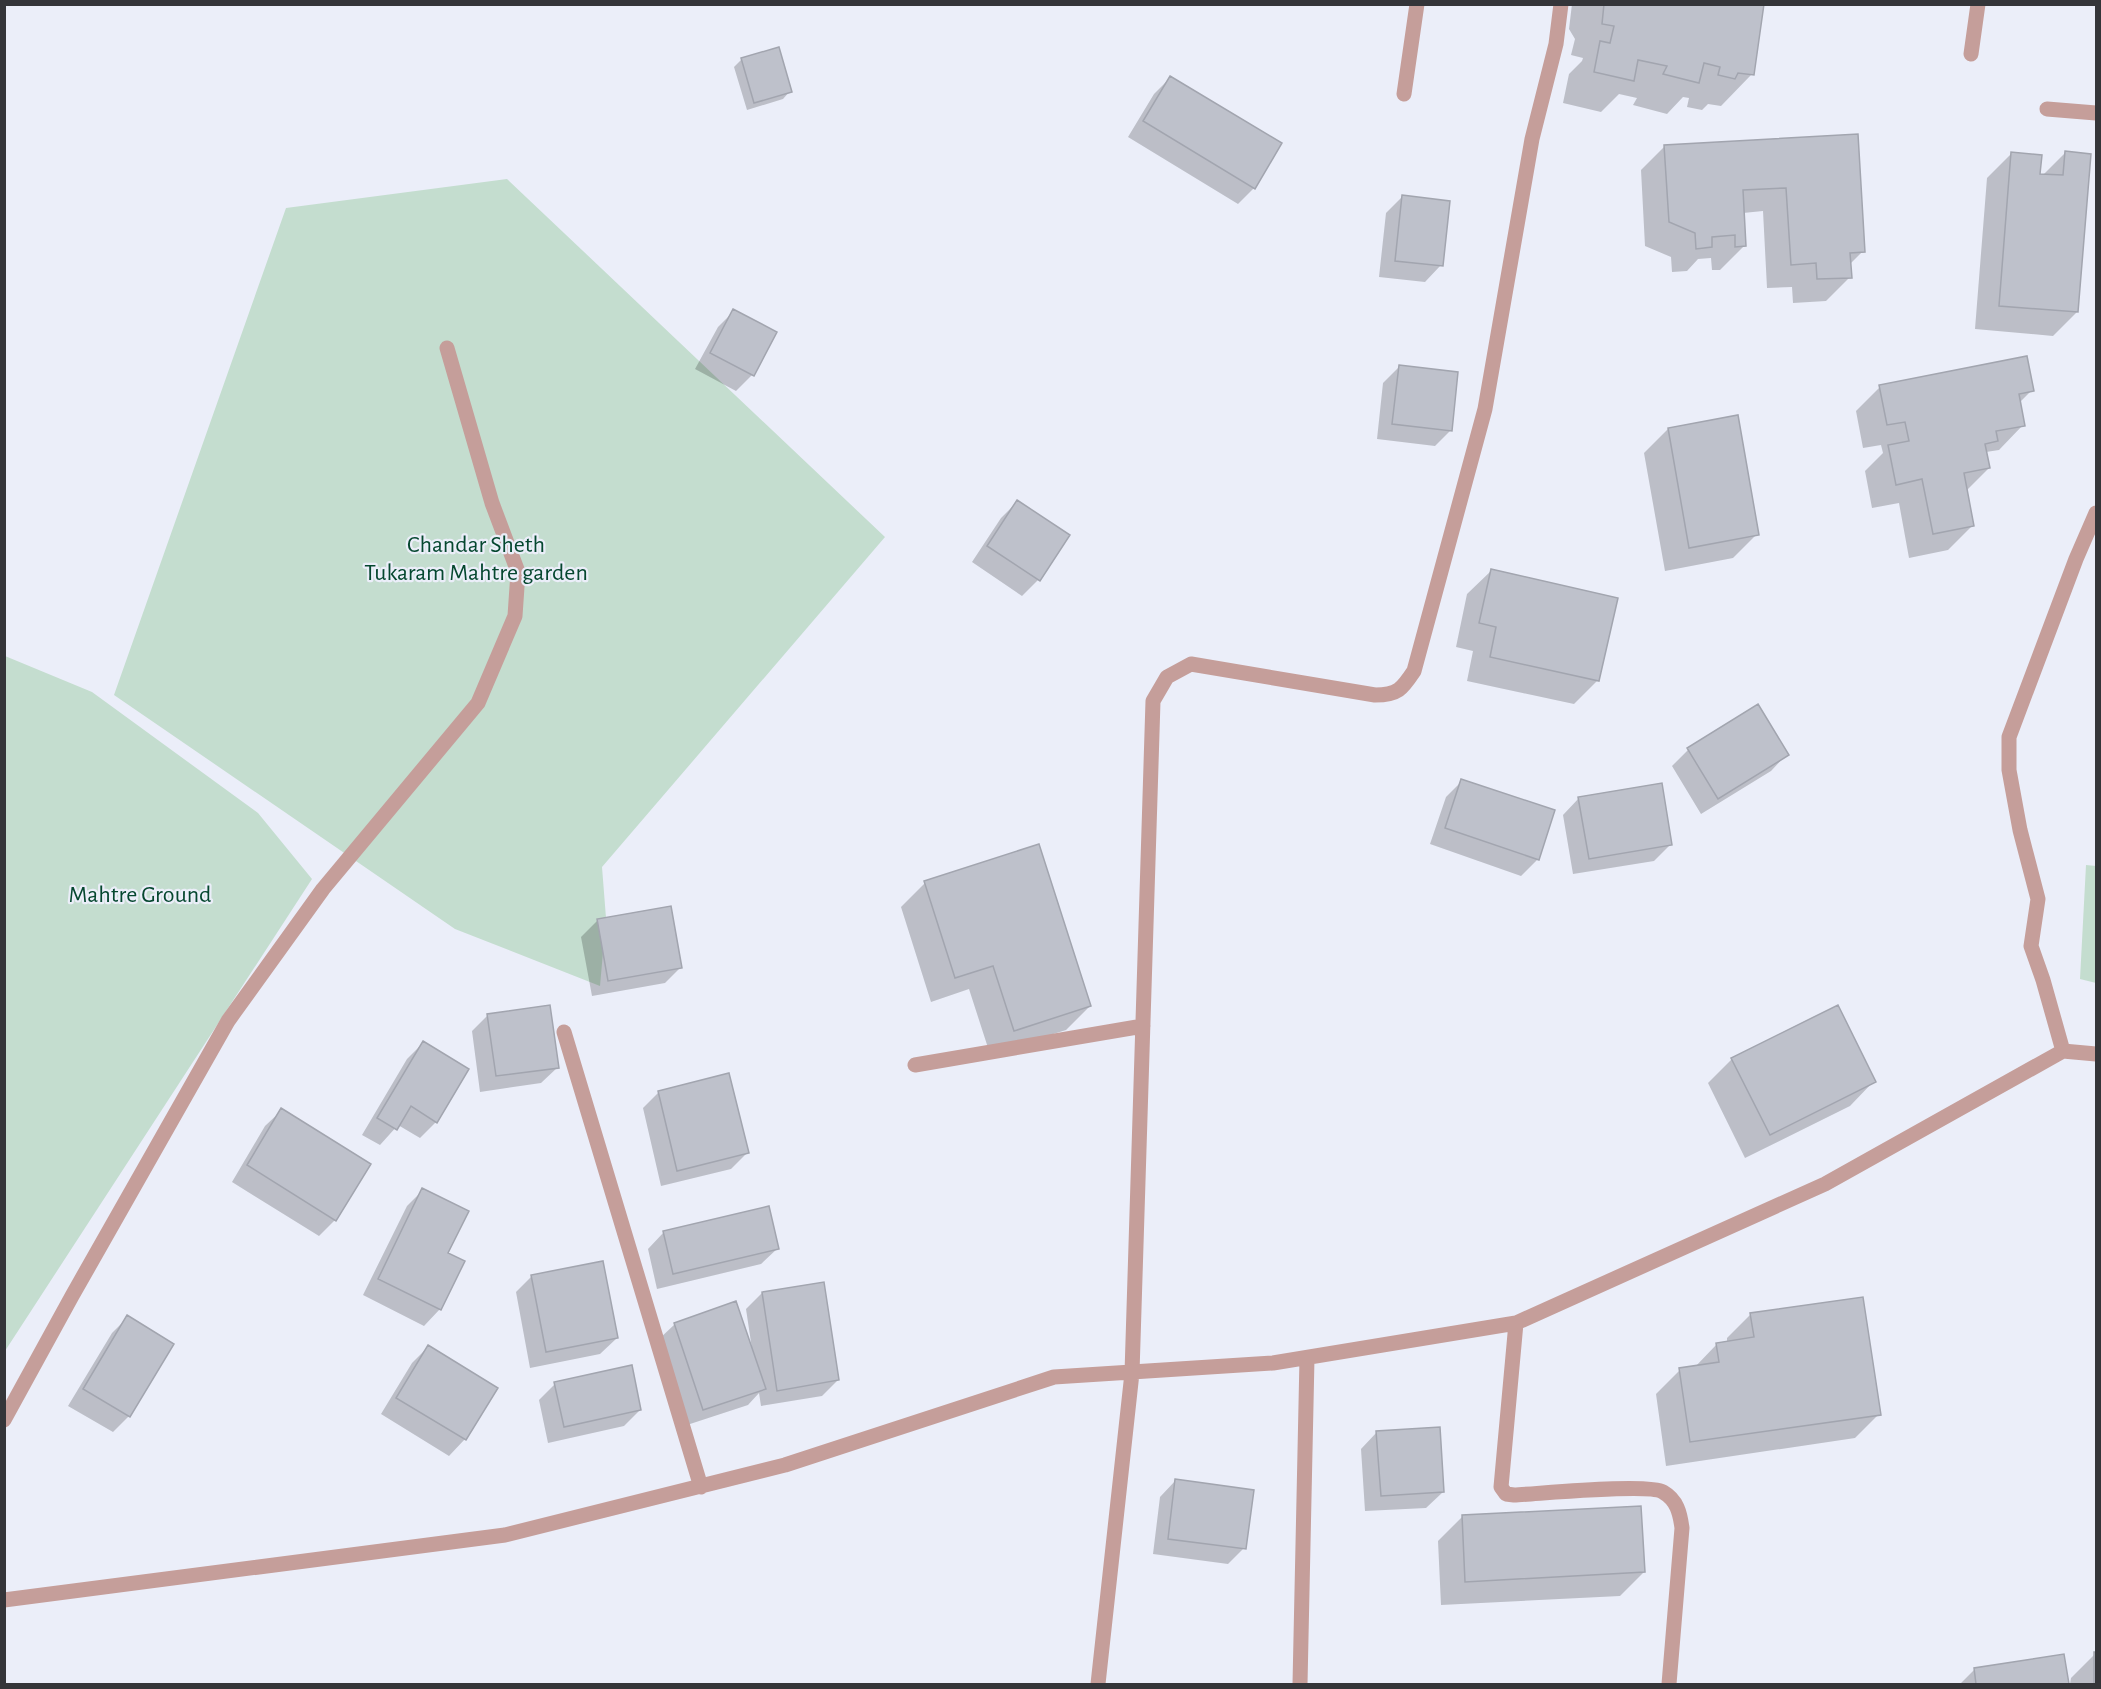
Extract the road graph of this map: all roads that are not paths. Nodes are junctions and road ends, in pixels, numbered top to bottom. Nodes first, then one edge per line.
1 (1417, 4) edge
2 (1561, 4) edge
3 (1978, 4) edge
4 (1971, 54) dead end
5 (1404, 94) dead end
6 (2047, 109) dead end
7 (2097, 113) edge
8 (447, 348) dead end
9 (2097, 513) edge
10 (1143, 1026) junction
11 (564, 1032) dead end
12 (2063, 1051) junction
13 (2097, 1054) edge
14 (915, 1065) dead end
15 (1516, 1323) junction
16 (1307, 1358) junction
17 (1132, 1372) junction
18 (4, 1420) edge
19 (701, 1486) junction
20 (4, 1600) edge
21 (1098, 1684) edge
22 (1300, 1684) edge
23 (1669, 1684) edge

1 - 5 street
2 - 10 street
3 - 4 street
6 - 7 street
8 - 18 street
9 - 12 street
10 - 14 street
10 - 17 street
11 - 19 street
12 - 13 street
12 - 15 street
15 - 16 street
15 - 23 street
16 - 17 street
16 - 22 street
17 - 19 street
17 - 21 street
19 - 20 street

